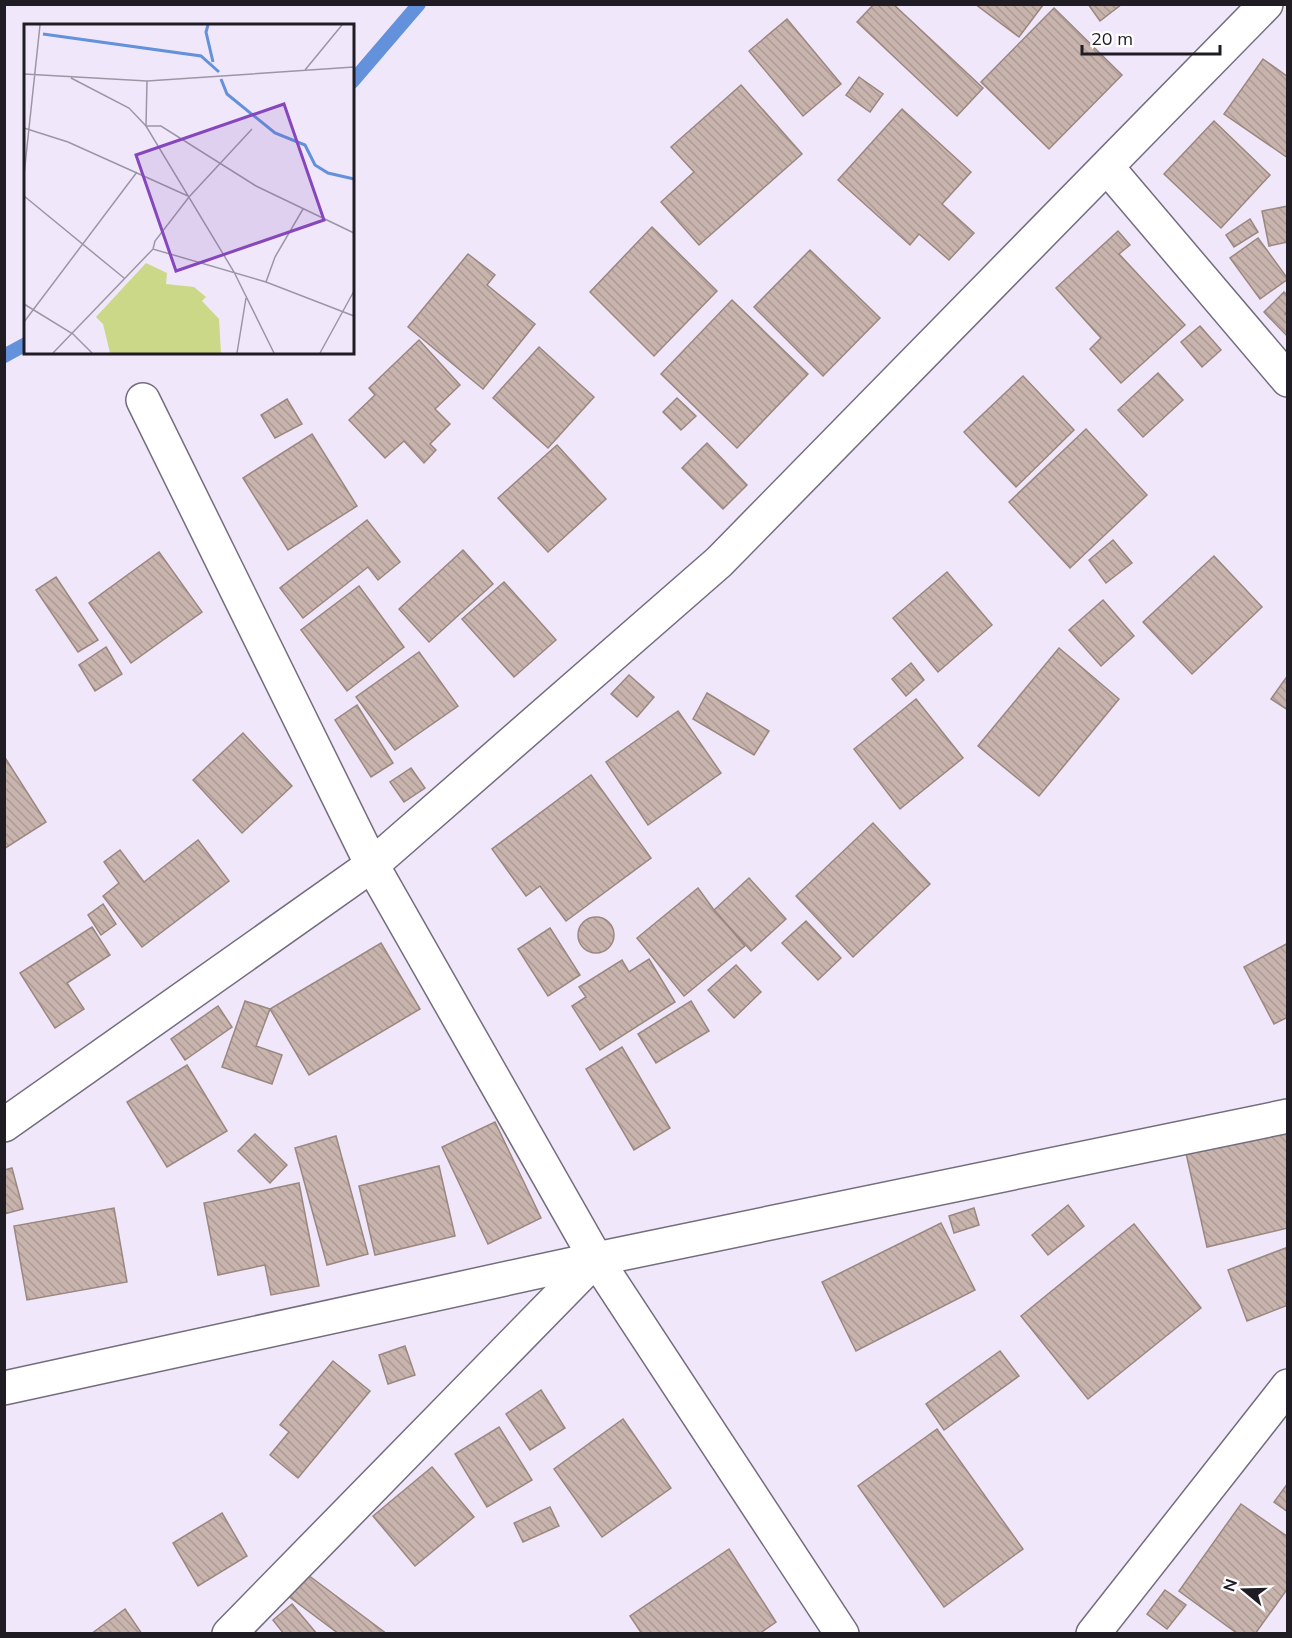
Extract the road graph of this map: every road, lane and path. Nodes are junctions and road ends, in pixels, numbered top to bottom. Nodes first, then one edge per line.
1 (1266, 4) edge
2 (1107, 167) junction
3 (1287, 380) edge
4 (143, 400) dead end
5 (372, 865) junction
6 (1287, 1116) edge
7 (4, 1125) edge
8 (596, 1258) junction
9 (1287, 1386) edge
10 (4, 1388) edge
11 (229, 1634) edge
12 (842, 1634) edge
13 (1093, 1634) edge

1 - 2 street
2 - 3 street
2 - 5 street
4 - 5 street
5 - 7 street
5 - 8 street
6 - 8 street
8 - 10 street
8 - 11 street
8 - 12 street
9 - 13 street

